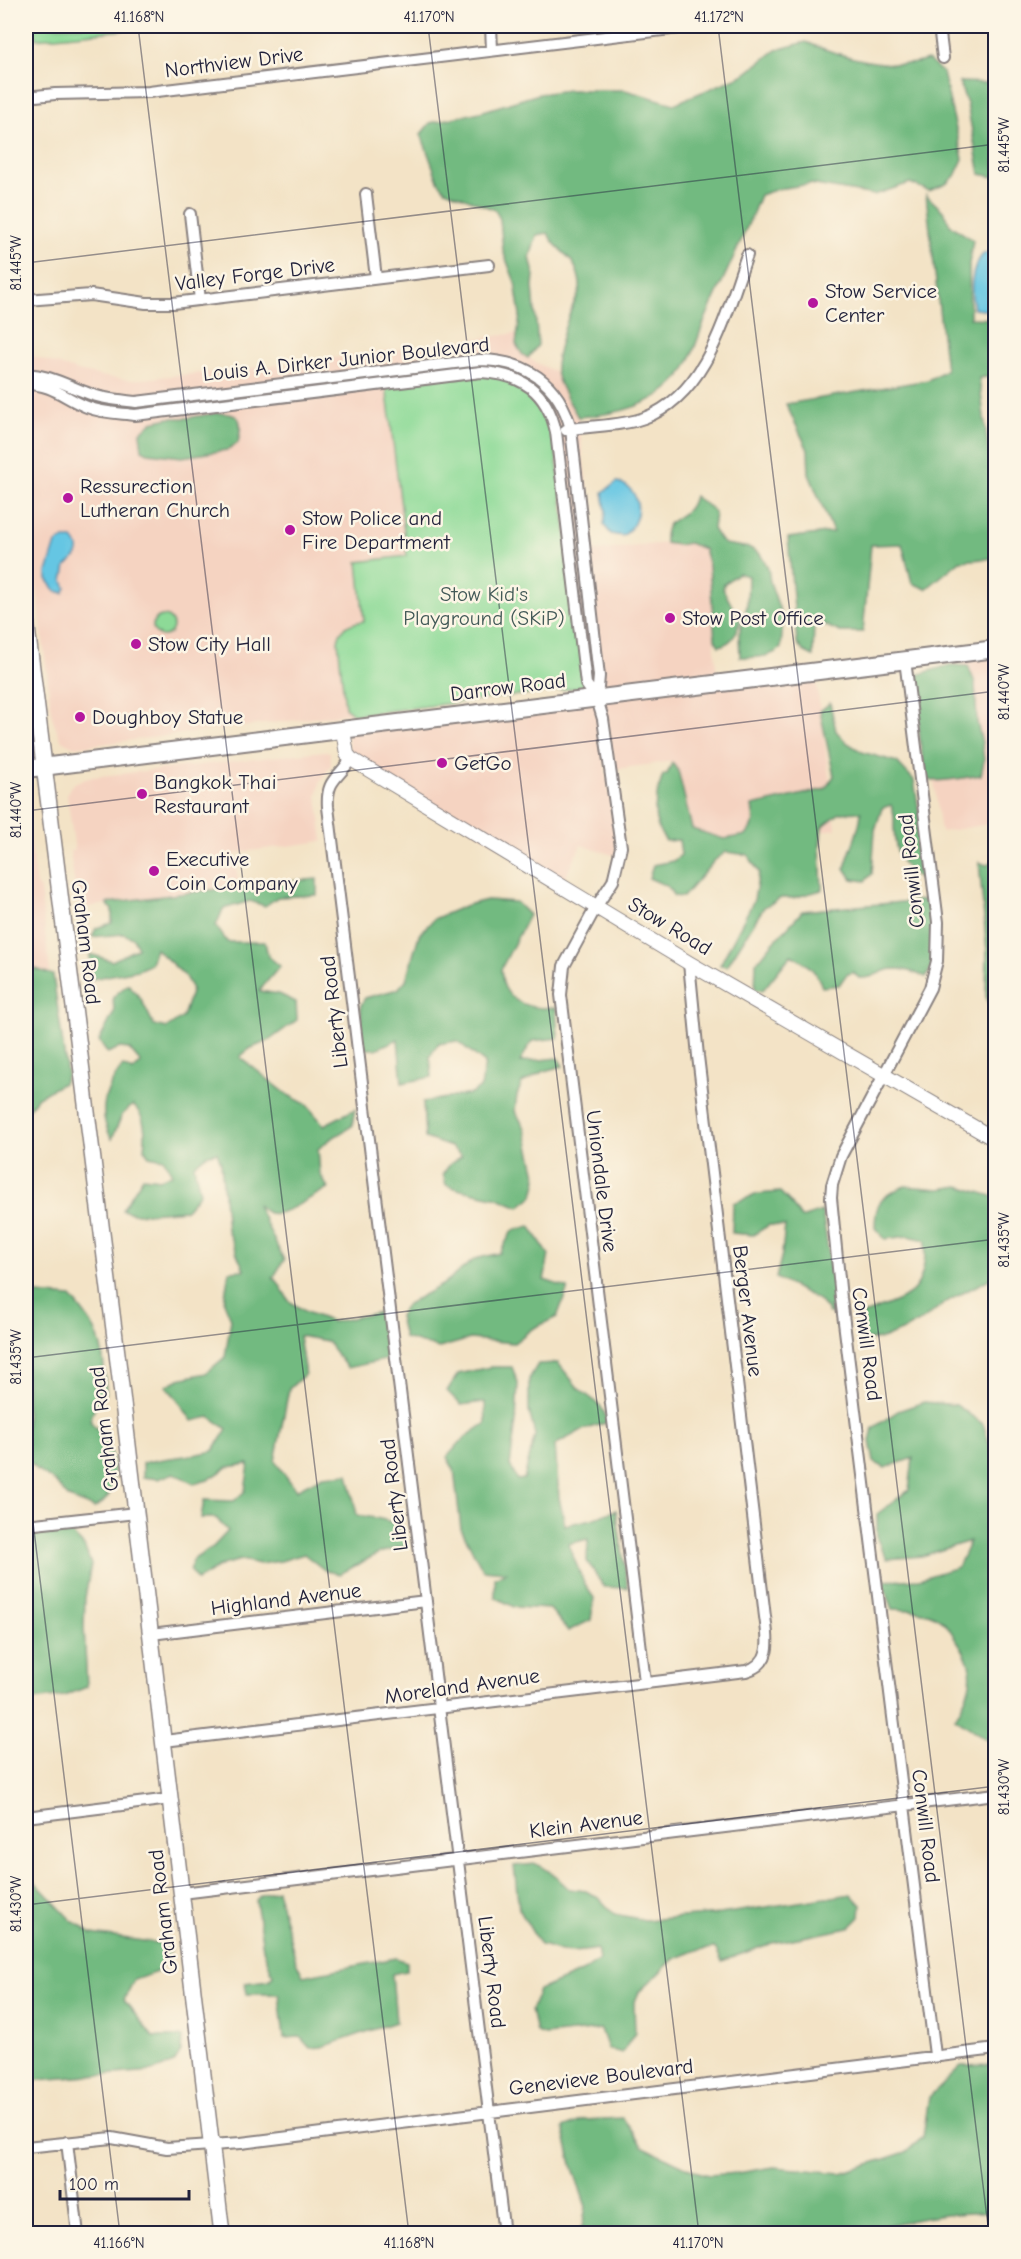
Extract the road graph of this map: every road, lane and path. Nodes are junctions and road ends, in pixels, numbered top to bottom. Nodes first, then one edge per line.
1 (491, 26) edge
2 (696, 26) edge
3 (939, 26) edge
4 (492, 50) junction
5 (943, 58) dead end
6 (26, 97) edge
7 (366, 194) dead end
8 (190, 214) dead end
9 (747, 255) dead end
10 (489, 265) dead end
11 (376, 278) junction
12 (26, 300) edge
13 (200, 300) junction
14 (26, 374) edge
15 (26, 384) edge
16 (571, 429) junction
17 (556, 432) junction
18 (26, 620) edge
19 (996, 650) edge
20 (905, 660) junction
21 (597, 699) junction
22 (343, 731) junction
23 (351, 759) junction
24 (44, 766) junction
25 (26, 769) edge
26 (596, 907) junction
27 (689, 963) junction
28 (884, 1076) junction
29 (996, 1140) edge
30 (136, 1513) junction
31 (26, 1525) edge
32 (426, 1601) junction
33 (151, 1634) junction
34 (763, 1662) joint
35 (645, 1682) junction
36 (439, 1707) junction
37 (164, 1741) junction
38 (996, 1794) edge
39 (171, 1799) junction
40 (904, 1804) junction
41 (26, 1817) edge
42 (459, 1860) junction
43 (182, 1893) junction
44 (996, 2049) edge
45 (935, 2055) junction
46 (490, 2111) junction
47 (67, 2142) junction
48 (212, 2145) junction
49 (26, 2147) edge
50 (78, 2234) edge
51 (222, 2234) edge
52 (504, 2234) edge

1 - 4 street
2 - 4 street, Northview Drive
3 - 5 street
4 - 6 street, Northview Drive
7 - 11 street
8 - 13 street
9 - 16 street
10 - 11 street, Valley Forge Drive
11 - 13 street, Valley Forge Drive
12 - 13 street, Valley Forge Drive
14 - 16 street, Louis A. Dirker Junior Boulevard
15 - 17 street, Louis A. Dirker Junior Boulevard
16 - 17 street
16 - 21 street, Louis A. Dirker Junior Boulevard
17 - 21 street, Louis A. Dirker Junior Boulevard
18 - 24 main road, Graham Road
19 - 20 main road, Darrow Road
20 - 21 main road, Darrow Road
20 - 28 street, Conwill Road
21 - 22 main road, Darrow Road
21 - 26 street, Uniondale Drive
22 - 23 street
22 - 24 main road, Darrow Road
23 - 26 street, Stow Road
23 - 32 street, Liberty Road
24 - 25 main road, Darrow Road
24 - 30 main road, Graham Road
26 - 27 street, Stow Road
26 - 35 street, Uniondale Drive
27 - 28 street, Stow Road
27 - 34 street, Berger Avenue
28 - 29 street, Stow Road
28 - 40 street, Conwill Road
30 - 31 street
30 - 33 main road, Graham Road
32 - 33 street, Highland Avenue
32 - 36 street, Liberty Road
33 - 37 main road, Graham Road
34 - 35 street, Moreland Avenue
35 - 36 street, Moreland Avenue
36 - 37 street, Moreland Avenue
36 - 42 street, Liberty Road
37 - 39 main road, Graham Road
38 - 40 street, Klein Avenue
39 - 41 street
39 - 43 main road, Graham Road
40 - 42 street, Klein Avenue
40 - 45 street, Conwill Road
42 - 43 street, Klein Avenue
42 - 46 street, Liberty Road
43 - 48 main road, Graham Road
44 - 45 street, Genevieve Boulevard
45 - 46 street, Genevieve Boulevard
46 - 48 street, Genevieve Boulevard
46 - 52 street, Liberty Road
47 - 48 street, Genevieve Boulevard
47 - 49 street, Genevieve Boulevard
47 - 50 street
48 - 51 main road, Graham Road

